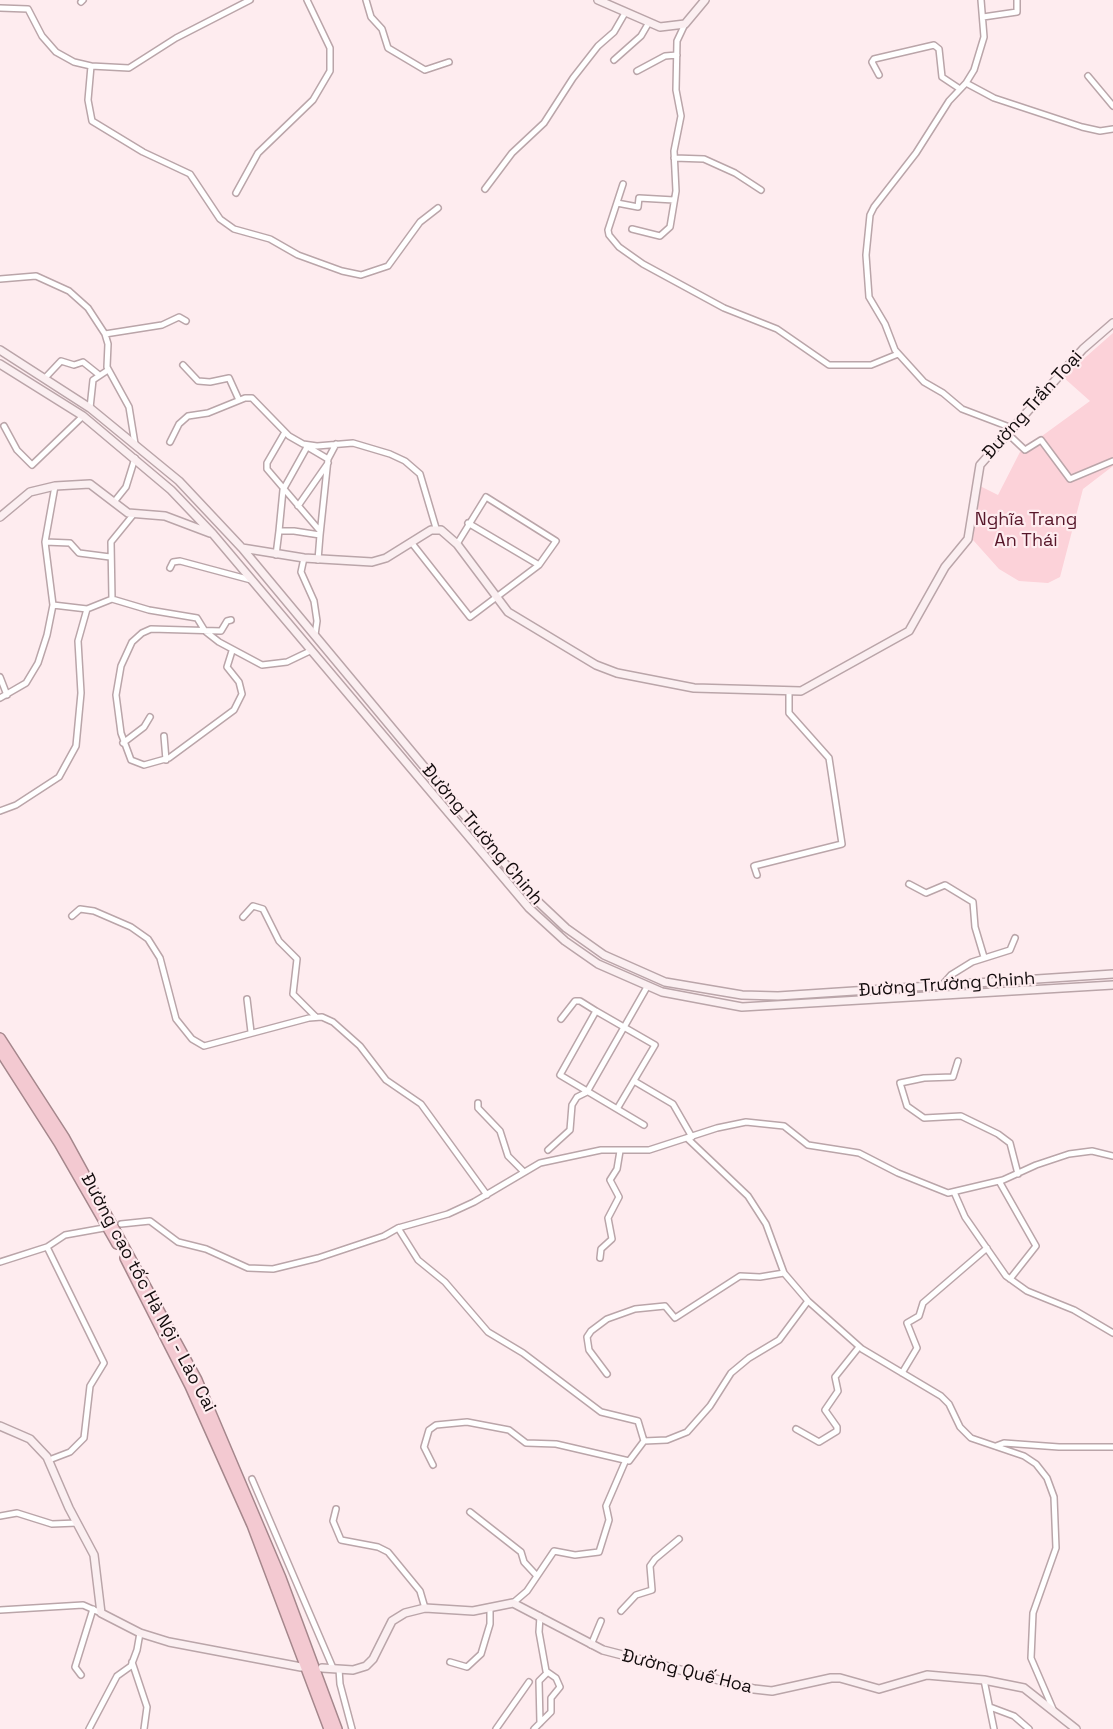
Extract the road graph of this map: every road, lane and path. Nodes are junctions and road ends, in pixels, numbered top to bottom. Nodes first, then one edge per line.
1 (250, 0) edge
2 (307, 0) edge
3 (366, 0) edge
4 (598, 0) edge
5 (705, 0) edge
6 (981, 0) edge
7 (1017, 0) edge
8 (0, 8) edge
9 (625, 13) junction
10 (983, 17) junction
11 (648, 24) junction
12 (685, 24) junction
13 (677, 55) junction
14 (614, 60) dead end
15 (449, 62) dead end
16 (91, 66) junction
17 (637, 71) dead end
18 (879, 75) dead end
19 (1088, 76) dead end
20 (966, 83) junction
21 (960, 89) junction
22 (1113, 106) edge
23 (1113, 129) edge
24 (674, 158) junction
25 (623, 184) dead end
26 (485, 189) dead end
27 (761, 190) dead end
28 (236, 193) dead end
29 (674, 200) junction
30 (617, 203) junction
31 (438, 208) dead end
32 (632, 229) dead end
33 (0, 279) edge
34 (186, 321) dead end
35 (1113, 323) edge
36 (105, 334) junction
37 (0, 350) edge
38 (898, 354) junction
39 (0, 364) edge
40 (183, 365) dead end
41 (108, 370) junction
42 (98, 374) junction
43 (43, 377) junction
44 (34, 384) junction
45 (239, 400) junction
46 (90, 408) junction
47 (83, 416) junction
48 (4, 426) dead end
49 (1009, 431) junction
50 (285, 432) junction
51 (170, 442) dead end
52 (135, 444) junction
53 (336, 444) junction
54 (305, 446) junction
55 (135, 458) junction
56 (328, 461) junction
57 (1113, 461) edge
58 (55, 486) junction
59 (283, 490) junction
60 (114, 502) junction
61 (298, 506) junction
62 (133, 515) junction
63 (0, 517) edge
64 (322, 517) junction
65 (310, 520) junction
66 (468, 523) junction
67 (436, 528) junction
68 (279, 531) junction
69 (320, 533) junction
70 (213, 534) junction
71 (45, 542) junction
72 (411, 542) junction
73 (457, 544) junction
74 (242, 548) junction
75 (276, 555) junction
76 (110, 557) junction
77 (304, 558) junction
78 (318, 560) junction
79 (539, 565) junction
80 (170, 568) dead end
81 (251, 580) junction
82 (112, 599) junction
83 (496, 599) junction
84 (286, 601) junction
85 (53, 605) junction
86 (87, 609) junction
87 (275, 609) junction
88 (174, 615) junction
89 (231, 620) dead end
90 (170, 629) junction
91 (206, 631) junction
92 (315, 635) junction
93 (232, 651) junction
94 (310, 651) junction
95 (0, 677) edge
96 (789, 692) junction
97 (7, 695) junction
98 (0, 698) edge
99 (150, 717) dead end
100 (164, 736) dead end
101 (123, 743) junction
102 (166, 760) junction
103 (0, 811) edge
104 (757, 875) dead end
105 (909, 884) dead end
106 (538, 902) junction
107 (530, 909) junction
108 (72, 916) dead end
109 (243, 916) dead end
110 (1015, 938) dead end
111 (984, 957) junction
112 (1111, 974) edge
113 (943, 984) junction
114 (1113, 986) edge
115 (647, 987) junction
116 (693, 988) junction
117 (247, 999) dead end
118 (691, 999) junction
119 (596, 1011) junction
120 (316, 1017) junction
121 (561, 1019) dead end
122 (625, 1028) junction
123 (251, 1032) junction
124 (0, 1038) edge
125 (0, 1051) edge
126 (958, 1062) dead end
127 (634, 1081) junction
128 (587, 1092) junction
129 (478, 1103) dead end
130 (617, 1109) junction
131 (644, 1125) dead end
132 (690, 1138) junction
133 (548, 1150) dead end
134 (620, 1151) junction
135 (1113, 1156) edge
136 (523, 1172) junction
137 (1018, 1173) junction
138 (999, 1181) junction
139 (954, 1192) junction
140 (487, 1195) junction
141 (121, 1224) dead end
142 (104, 1228) dead end
143 (398, 1228) junction
144 (47, 1247) junction
145 (987, 1248) junction
146 (600, 1258) dead end
147 (0, 1262) edge
148 (784, 1273) junction
149 (1010, 1279) junction
150 (808, 1301) junction
151 (1113, 1333) edge
152 (859, 1347) junction
153 (902, 1373) junction
154 (607, 1374) dead end
155 (0, 1426) edge
156 (796, 1429) dead end
157 (644, 1441) junction
158 (995, 1446) junction
159 (1113, 1447) edge
160 (49, 1460) junction
161 (625, 1462) junction
162 (433, 1465) dead end
163 (252, 1479) dead end
164 (336, 1509) dead end
165 (470, 1512) dead end
166 (0, 1516) edge
167 (77, 1523) junction
168 (679, 1539) dead end
169 (537, 1576) junction
170 (513, 1603) junction
171 (490, 1607) junction
172 (425, 1608) junction
173 (93, 1609) junction
174 (0, 1610) edge
175 (621, 1611) dead end
176 (101, 1613) junction
177 (540, 1616) junction
178 (601, 1621) dead end
179 (140, 1633) junction
180 (591, 1645) junction
181 (132, 1662) junction
182 (450, 1662) dead end
183 (301, 1667) dead end
184 (322, 1668) dead end
185 (336, 1669) junction
186 (548, 1673) junction
187 (81, 1675) dead end
188 (984, 1680) junction
189 (539, 1681) junction
190 (529, 1682) dead end
191 (520, 1691) junction
192 (990, 1707) junction
193 (1053, 1711) junction
194 (540, 1723) junction
195 (89, 1729) edge
196 (144, 1729) edge
197 (329, 1729) edge
198 (337, 1729) edge
199 (352, 1729) edge
200 (496, 1729) edge
201 (534, 1729) edge
202 (994, 1729) edge
203 (1029, 1729) edge
204 (1076, 1729) edge

1 - 16 street
2 - 28 street
3 - 15 street
4 - 9 main road
5 - 12 main road
6 - 10 street
7 - 10 street
8 - 16 street
9 - 11 main road
9 - 26 street
10 - 20 street
11 - 12 main road
11 - 14 street
12 - 13 street
13 - 17 street
13 - 24 street
16 - 31 street
18 - 21 street
19 - 22 street
20 - 21 street
20 - 23 street
21 - 38 street
24 - 27 street
24 - 29 street
25 - 30 street
29 - 30 street
29 - 32 street
30 - 38 street
33 - 36 street
34 - 36 street
35 - 49 main road, Đường Trần Toại
36 - 41 street
37 - 43 main road, Đường Trường Chinh
38 - 49 street
39 - 44 main road, Đường Trường Chinh
40 - 45 street
41 - 42 street
41 - 52 street
42 - 43 street
42 - 46 street
43 - 44 main road
43 - 46 main road, Đường Trường Chinh
44 - 47 main road, Đường Trường Chinh
45 - 50 street
45 - 51 street
46 - 52 main road, Đường Trường Chinh
47 - 48 street
47 - 55 main road, Đường Trường Chinh
49 - 57 street
49 - 96 main road, Đường Trần Toại
50 - 54 street
50 - 59 street
52 - 74 main road, Đường Trường Chinh
53 - 54 street
53 - 56 street
53 - 67 street
54 - 56 street
54 - 59 street
55 - 60 street
55 - 70 main road, Đường Trường Chinh
56 - 61 street
56 - 64 street
58 - 60 main road
58 - 63 main road
58 - 71 street
59 - 61 street
59 - 68 street
60 - 62 main road
61 - 65 street
62 - 70 main road
62 - 76 street
64 - 65 street
64 - 69 street
65 - 69 street
66 - 73 street
66 - 79 street
66 - 79 street
67 - 72 main road
67 - 73 main road, Đường Trần Toại
68 - 69 street
68 - 75 street
69 - 78 street
70 - 81 main road, Đường Trường Chinh
71 - 76 street
71 - 85 street
72 - 78 main road
72 - 83 street
73 - 83 main road, Đường Trần Toại
74 - 75 main road
74 - 84 main road, Đường Trường Chinh
75 - 77 main road
76 - 82 street
77 - 78 main road
77 - 92 street
79 - 83 street
80 - 81 street
81 - 87 main road, Đường Trường Chinh
82 - 86 street
82 - 88 street
83 - 96 main road, Đường Trần Toại
84 - 87 main road
84 - 92 main road, Đường Trường Chinh
85 - 86 street
85 - 97 street
86 - 103 street
87 - 94 main road, Đường Trường Chinh
88 - 90 street
88 - 91 street
89 - 91 street
90 - 91 street
90 - 101 street
91 - 93 street
92 - 106 main road, Đường Trường Chinh
93 - 94 street
93 - 102 street
94 - 107 main road, Đường Trường Chinh
95 - 97 street
96 - 104 street
97 - 98 street
99 - 101 street
100 - 102 street
101 - 102 street
105 - 111 street
106 - 107 main road
106 - 116 main road, Đường Trường Chinh
107 - 115 main road, Đường Trường Chinh
108 - 123 street
109 - 120 street
110 - 111 street
111 - 113 street
112 - 113 main road, Đường Trường Chinh
112 - 114 street
113 - 116 main road, Đường Trường Chinh
114 - 118 main road, Đường Trường Chinh
115 - 118 main road, Đường Trường Chinh
115 - 122 street
116 - 118 main road
117 - 123 street
119 - 121 street
119 - 122 street
119 - 128 street
120 - 123 street
120 - 140 street
122 - 127 street
122 - 128 street
124 - 198 highway, Đường cao tốc Hà Nội - Lào Cai
125 - 197 highway, Đường cao tốc Hà Nội - Lào Cai
126 - 137 street
127 - 130 street
127 - 132 street
128 - 130 street
128 - 133 street
129 - 136 street
130 - 131 street
132 - 134 street
132 - 139 street
132 - 148 street
134 - 136 street
134 - 146 street
135 - 137 street
136 - 140 street
137 - 138 street
138 - 139 street
138 - 149 street
139 - 145 street
140 - 143 street
141 - 143 street
142 - 144 street
143 - 157 street
144 - 147 street
144 - 160 street
145 - 149 street
145 - 153 street
148 - 150 street
148 - 154 street
149 - 151 street
150 - 152 street
150 - 157 street
152 - 153 street
152 - 156 street
153 - 158 street
155 - 160 main road
157 - 161 street
158 - 159 street
158 - 193 street
160 - 167 main road
161 - 162 street
161 - 169 street
163 - 185 street
164 - 172 street
165 - 169 street
166 - 167 street
167 - 176 main road
168 - 175 street
169 - 170 street
170 - 171 main road
170 - 177 main road, Đường Quế Hoa
171 - 172 main road
171 - 182 street
172 - 185 main road
173 - 174 street
173 - 176 street
173 - 187 street
176 - 179 main road
177 - 180 main road, Đường Quế Hoa
177 - 186 street
178 - 180 street
179 - 181 street
179 - 183 main road
180 - 188 main road, Đường Quế Hoa
181 - 195 street
181 - 196 street
184 - 185 main road
185 - 199 street
186 - 189 street
186 - 194 street
188 - 192 street
188 - 193 main road, Đường Quế Hoa
189 - 191 street
189 - 194 street
190 - 191 street
191 - 200 street
192 - 202 street
192 - 203 street
193 - 204 main road, Đường Quế Hoa
194 - 201 street

